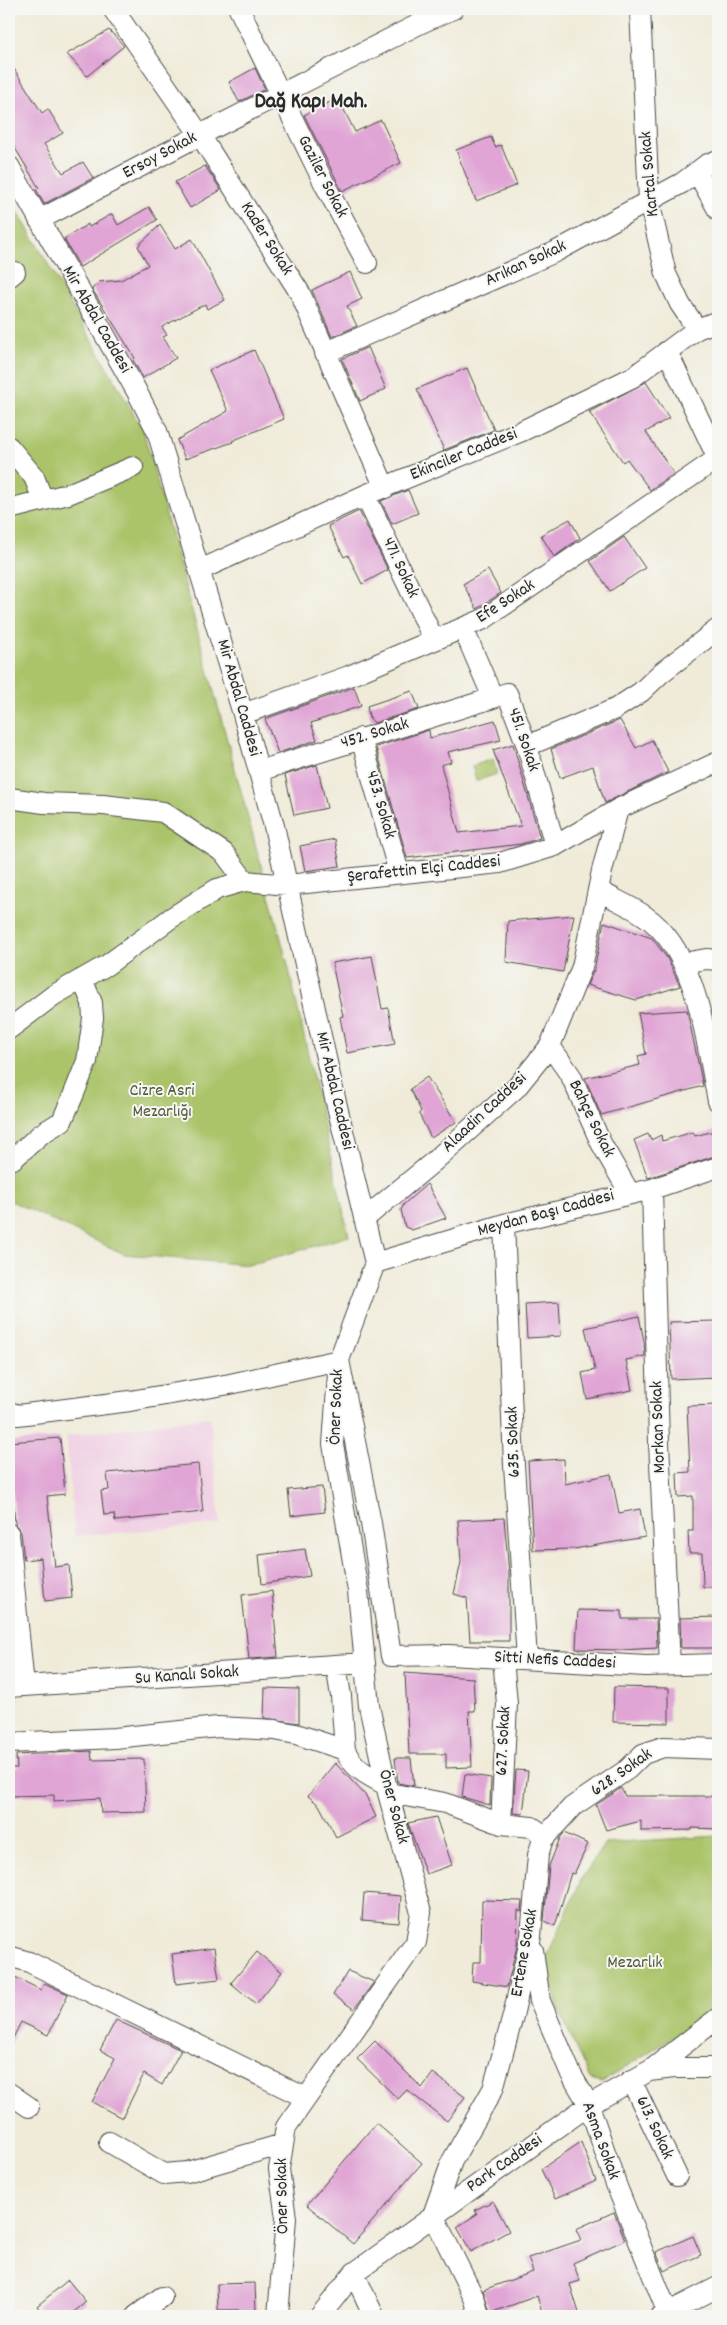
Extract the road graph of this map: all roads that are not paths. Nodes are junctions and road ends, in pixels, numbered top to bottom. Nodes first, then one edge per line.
1 (112, 9) edge
2 (239, 9) edge
3 (453, 9) edge
4 (640, 9) edge
5 (417, 16) edge
6 (282, 94) junction
7 (200, 135) junction
8 (718, 160) edge
9 (9, 166) edge
10 (697, 172) junction
11 (649, 201) junction
12 (718, 210) edge
13 (39, 220) junction
14 (367, 263) dead end
15 (718, 321) edge
16 (697, 329) junction
17 (667, 351) junction
18 (325, 353) junction
19 (9, 447) edge
20 (718, 458) edge
21 (133, 467) dead end
22 (384, 488) junction
23 (365, 495) junction
24 (43, 500) junction
25 (9, 509) edge
26 (200, 570) junction
27 (463, 628) junction
28 (718, 629) edge
29 (434, 640) junction
30 (493, 698) junction
31 (243, 714) junction
32 (361, 738) junction
33 (527, 746) junction
34 (718, 762) edge
35 (259, 771) junction
36 (9, 798) edge
37 (618, 809) junction
38 (555, 846) junction
39 (399, 873) junction
40 (245, 880) junction
41 (287, 885) junction
42 (598, 890) junction
43 (718, 960) edge
44 (683, 963) junction
45 (82, 979) junction
46 (9, 1029) edge
47 (550, 1046) junction
48 (718, 1101) edge
49 (13, 1159) dead end
50 (718, 1167) edge
51 (652, 1188) junction
52 (629, 1192) junction
53 (364, 1219) junction
54 (504, 1224) junction
55 (375, 1263) junction
56 (339, 1360) junction
57 (9, 1412) edge
58 (9, 1534) edge
59 (503, 1658) junction
60 (527, 1659) junction
61 (365, 1663) junction
62 (718, 1664) edge
63 (336, 1665) junction
64 (670, 1665) junction
65 (17, 1686) edge
66 (9, 1743) edge
67 (345, 1750) junction
68 (718, 1750) edge
69 (387, 1789) junction
70 (501, 1824) junction
71 (543, 1839) junction
72 (531, 1936) junction
73 (9, 1956) edge
74 (718, 2018) edge
75 (716, 2074) edge
76 (640, 2076) junction
77 (9, 2093) edge
78 (306, 2098) junction
79 (590, 2105) junction
80 (29, 2107) dead end
81 (109, 2142) dead end
82 (283, 2144) junction
83 (677, 2176) dead end
84 (432, 2215) junction
85 (354, 2272) junction
86 (718, 2286) edge
87 (162, 2297) dead end
88 (666, 2315) edge
89 (136, 2316) edge
90 (278, 2316) edge
91 (320, 2316) edge
92 (374, 2316) edge
93 (480, 2316) edge

1 - 7 street, Kader Sokak
2 - 6 street, Gaziler Sokak
3 - 5 street, Ersoy Sokak
4 - 11 street, Kartal Sokak
5 - 6 street, Ersoy Sokak
6 - 7 street, Ersoy Sokak
6 - 14 street, Gaziler Sokak
7 - 13 street, Ersoy Sokak
7 - 18 street, Kader Sokak
8 - 10 street, Arıkan Sokak
9 - 13 street, Mir Abdal Caddesi
10 - 11 street, Arıkan Sokak
10 - 12 street
11 - 16 street, Kartal Sokak
11 - 18 street, Arıkan Sokak
13 - 26 street, Mir Abdal Caddesi
15 - 16 street, Ekinciler Caddesi
16 - 17 street, Ekinciler Caddesi
17 - 20 street
17 - 22 street, Ekinciler Caddesi
18 - 22 street, Kader Sokak
19 - 24 street
20 - 27 street, Efe Sokak
21 - 24 street
22 - 23 street, Ekinciler Caddesi
23 - 26 street, Ekinciler Caddesi
23 - 29 street, 471. Sokak
24 - 25 street
26 - 31 street, Mir Abdal Caddesi
27 - 29 street, Efe Sokak
27 - 30 street, 451. Sokak
28 - 33 street
29 - 31 street, Efe Sokak
30 - 32 street, 452. Sokak
30 - 33 street, 451. Sokak
31 - 35 street, Mir Abdal Caddesi
32 - 35 street, 452. Sokak
32 - 39 street, 453. Sokak
33 - 38 street, 451. Sokak
34 - 37 street, Şerafettin Elçi Caddesi
35 - 41 street, Mir Abdal Caddesi
36 - 40 street
37 - 38 street, Şerafettin Elçi Caddesi
37 - 42 street, Alaadin Caddesi
38 - 39 street, Şerafettin Elçi Caddesi
39 - 41 street, Şerafettin Elçi Caddesi
40 - 41 street, Şerafettin Elçi Caddesi
40 - 45 street
41 - 53 street, Mir Abdal Caddesi
42 - 44 street
42 - 47 street, Alaadin Caddesi
43 - 44 street
44 - 48 street
45 - 46 street
45 - 49 street
47 - 52 street, Bahçe Sokak
47 - 53 street, Alaadin Caddesi
50 - 51 street, Meydan Başı Caddesi
51 - 52 street, Meydan Başı Caddesi
51 - 64 street, Morkan Sokak
52 - 54 street, Meydan Başı Caddesi
53 - 55 street, Mir Abdal Caddesi
54 - 55 street, Meydan Başı Caddesi
54 - 60 street, 635. Sokak
55 - 56 street, Öner Sokak
56 - 57 street
56 - 59 street, Sitti Nefis Caddesi
56 - 61 street, Öner Sokak
58 - 65 street
59 - 60 street, Sitti Nefis Caddesi
59 - 70 street, 627. Sokak
60 - 64 street, Sitti Nefis Caddesi
61 - 63 street, Su Kanalı Sokak
61 - 69 street, Öner Sokak
62 - 64 street, Sitti Nefis Caddesi
63 - 65 street, Su Kanalı Sokak
63 - 67 street
66 - 67 street
67 - 69 street
68 - 71 street, 628. Sokak
69 - 70 street
69 - 78 street, Öner Sokak
70 - 71 street
71 - 72 street, Ertene Sokak
72 - 79 street, Asma Sokak
72 - 84 street, Ertene Sokak
73 - 78 street
74 - 76 street
75 - 76 street, Park Caddesi
76 - 79 street, Park Caddesi
76 - 83 street, 613. Sokak
77 - 80 street
78 - 82 street, Öner Sokak
79 - 84 street, Park Caddesi
79 - 88 street, Asma Sokak
81 - 82 street
82 - 90 street, Öner Sokak
84 - 85 street, Park Caddesi
84 - 93 street
85 - 91 street, Park Caddesi
85 - 92 street
86 - 88 street
87 - 89 street

